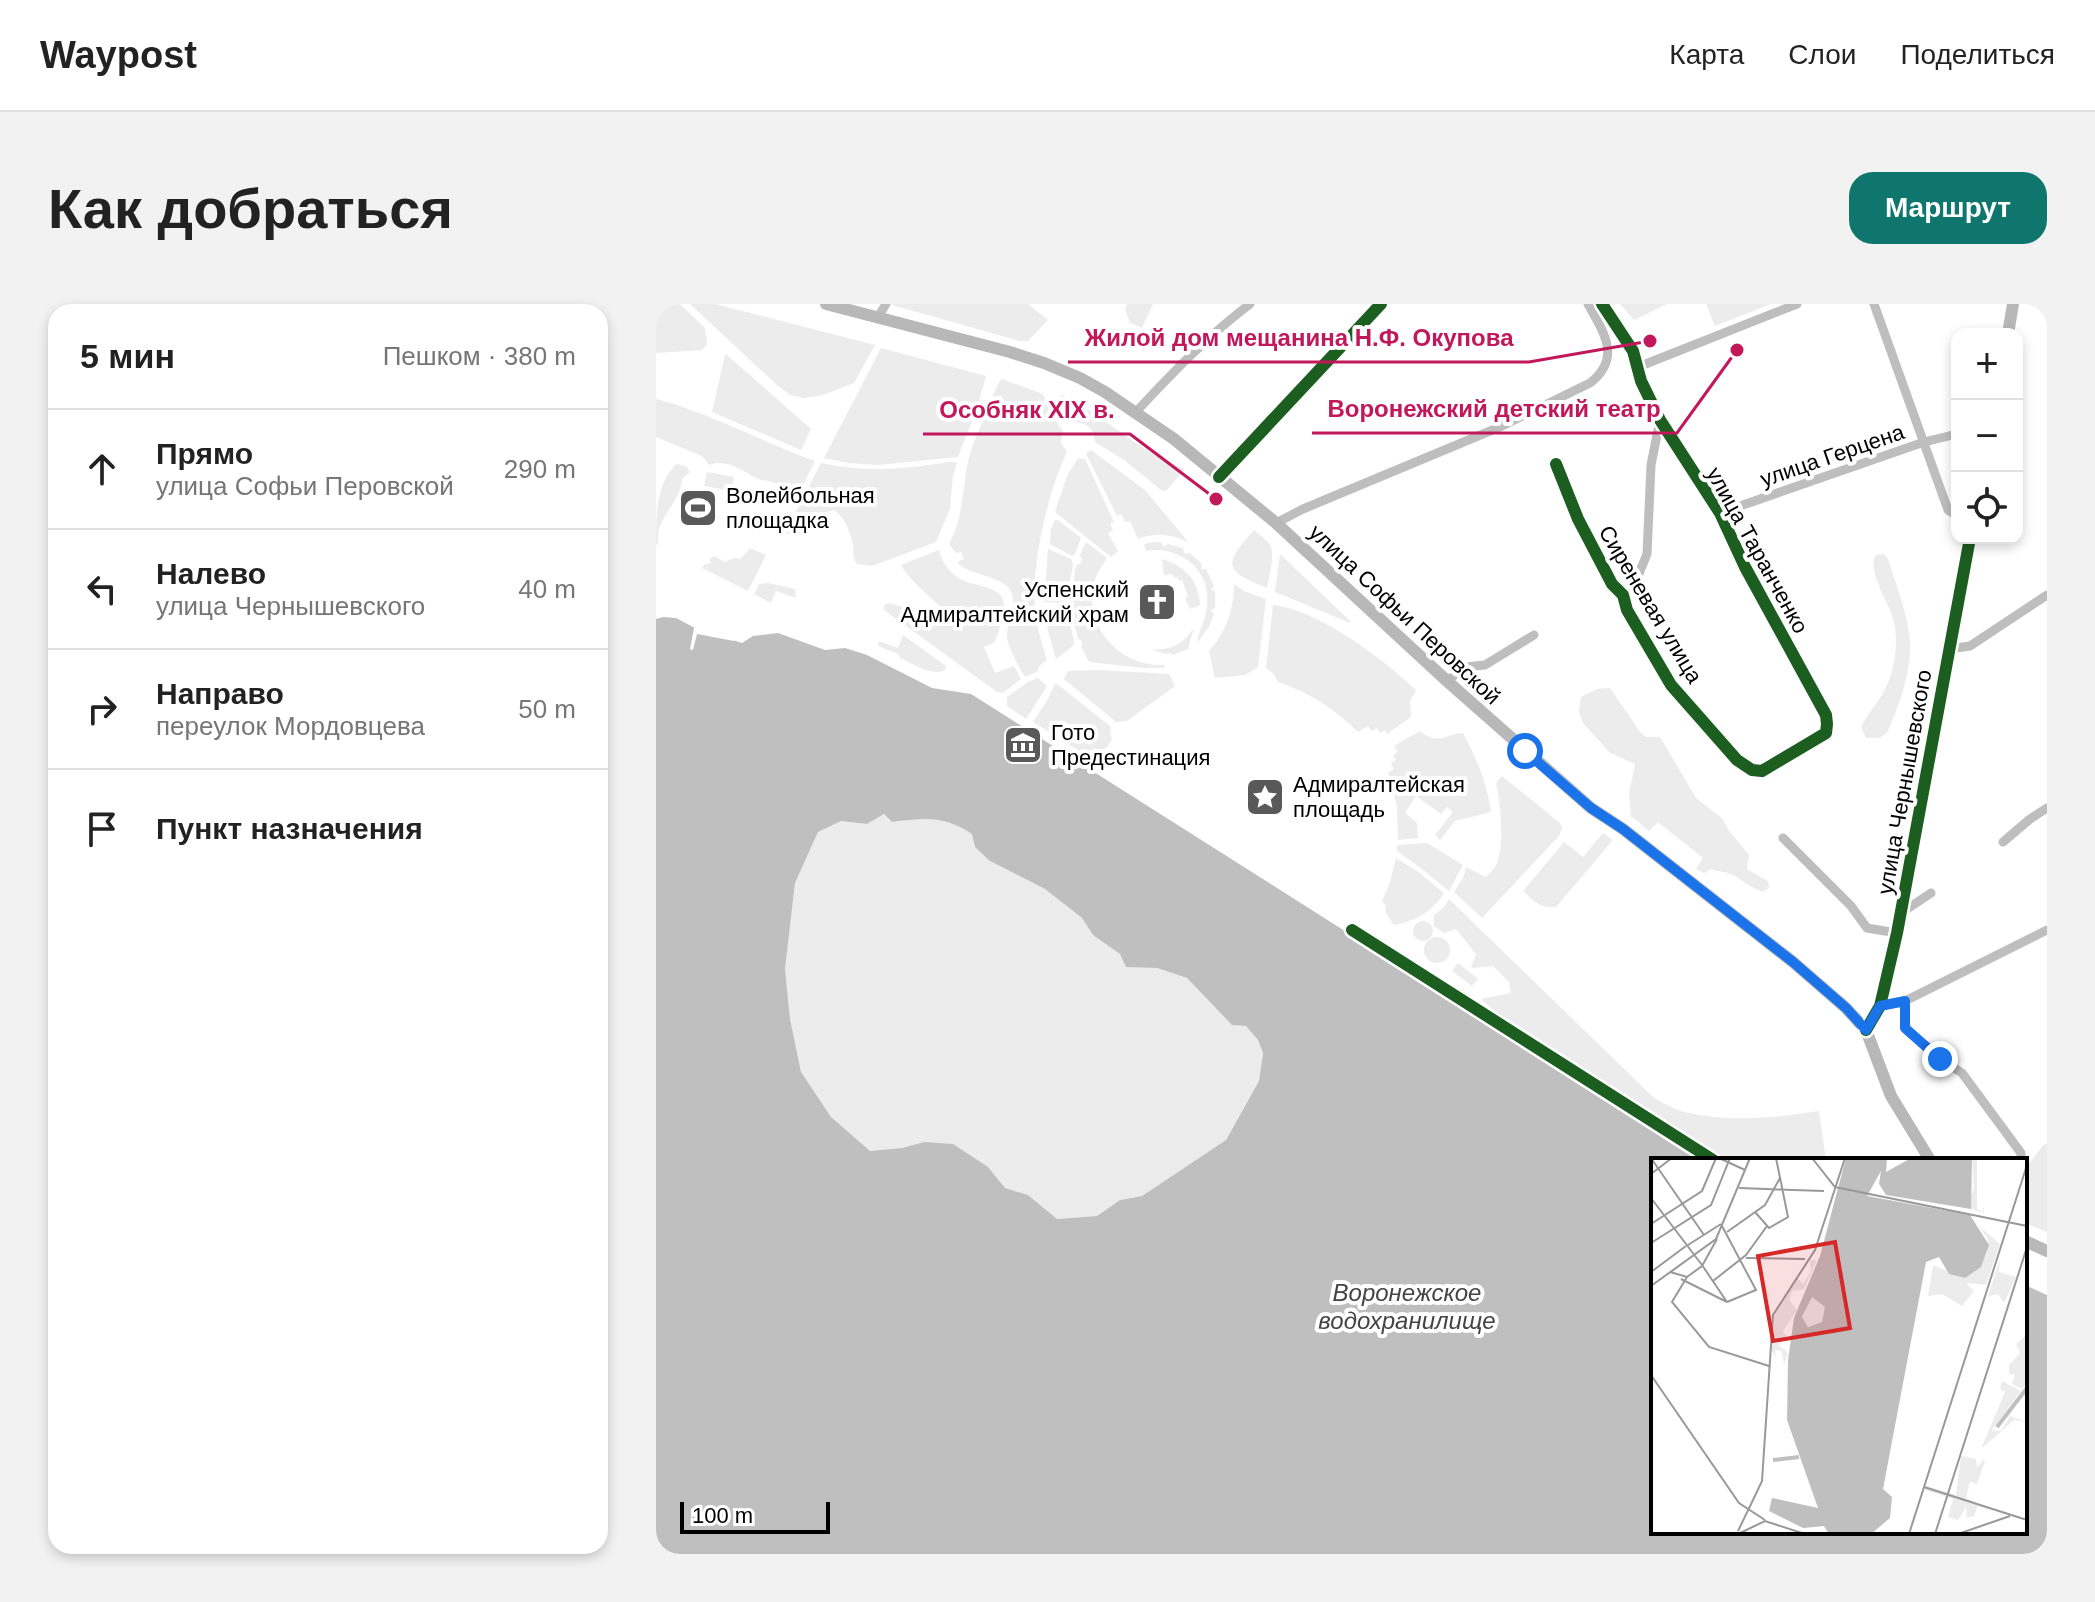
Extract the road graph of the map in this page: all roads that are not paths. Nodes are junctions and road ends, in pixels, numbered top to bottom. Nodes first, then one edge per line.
1 (826, 304) edge
2 (886, 304) edge
3 (1250, 304) edge
4 (1381, 304) edge
5 (1588, 304) edge
6 (1602, 304) edge
7 (1797, 304) edge
8 (1874, 304) edge
9 (2013, 304) edge
10 (878, 317) junction
11 (2009, 328) edge
12 (1638, 367) junction
13 (1136, 412) junction
14 (1660, 420) junction
15 (1951, 435) edge
16 (1924, 442) junction
17 (1556, 464) dead end
18 (1219, 477) junction
19 (1951, 512) edge
20 (1720, 513) junction
21 (1276, 523) junction
22 (1969, 544) edge
23 (1623, 595) junction
24 (2047, 595) edge
25 (1534, 635) dead end
26 (1949, 649) junction
27 (1447, 681) junction
28 (1771, 767) joint
29 (2047, 808) edge
30 (1783, 838) dead end
31 (2003, 842) dead end
32 (1931, 893) dead end
33 (1901, 913) junction
34 (2047, 930) edge
35 (1897, 933) junction
36 (1905, 1001) junction
37 (1880, 1006) junction
38 (1866, 1030) junction
39 (1929, 1158) edge
40 (2021, 1158) edge
41 (2027, 1242) edge
42 (2047, 1251) edge

1 - 10 main road, улица Софьи Перовской
2 - 10 street
3 - 13 street
4 - 18 street
5 - 21 street
6 - 12 street, улица Таранченко
7 - 12 street
8 - 16 street
9 - 11 main road
10 - 13 main road, улица Софьи Перовской
12 - 14 street, улица Таранченко
13 - 18 main road, улица Софьи Перовской
14 - 20 street, улица Таранченко
14 - 23 street, Сиреневая улица
15 - 16 street, улица Герцена
16 - 19 street
16 - 20 street, улица Герцена
17 - 23 street, Сиреневая улица
18 - 21 main road, улица Софьи Перовской
20 - 28 street, улица Таранченко
21 - 27 main road, улица Софьи Перовской
22 - 26 main road, улица Чернышевского
23 - 28 street, Сиреневая улица
24 - 26 street
25 - 27 street
26 - 33 main road, улица Чернышевского
27 - 38 main road, улица Софьи Перовской
29 - 31 street
30 - 35 street
32 - 33 street
33 - 35 main road, улица Чернышевского
34 - 36 street
35 - 37 main road, улица Чернышевского
36 - 37 street
36 - 40 street
37 - 38 main road, улица Чернышевского
38 - 39 main road, улица Софьи Перовской
41 - 42 main road

